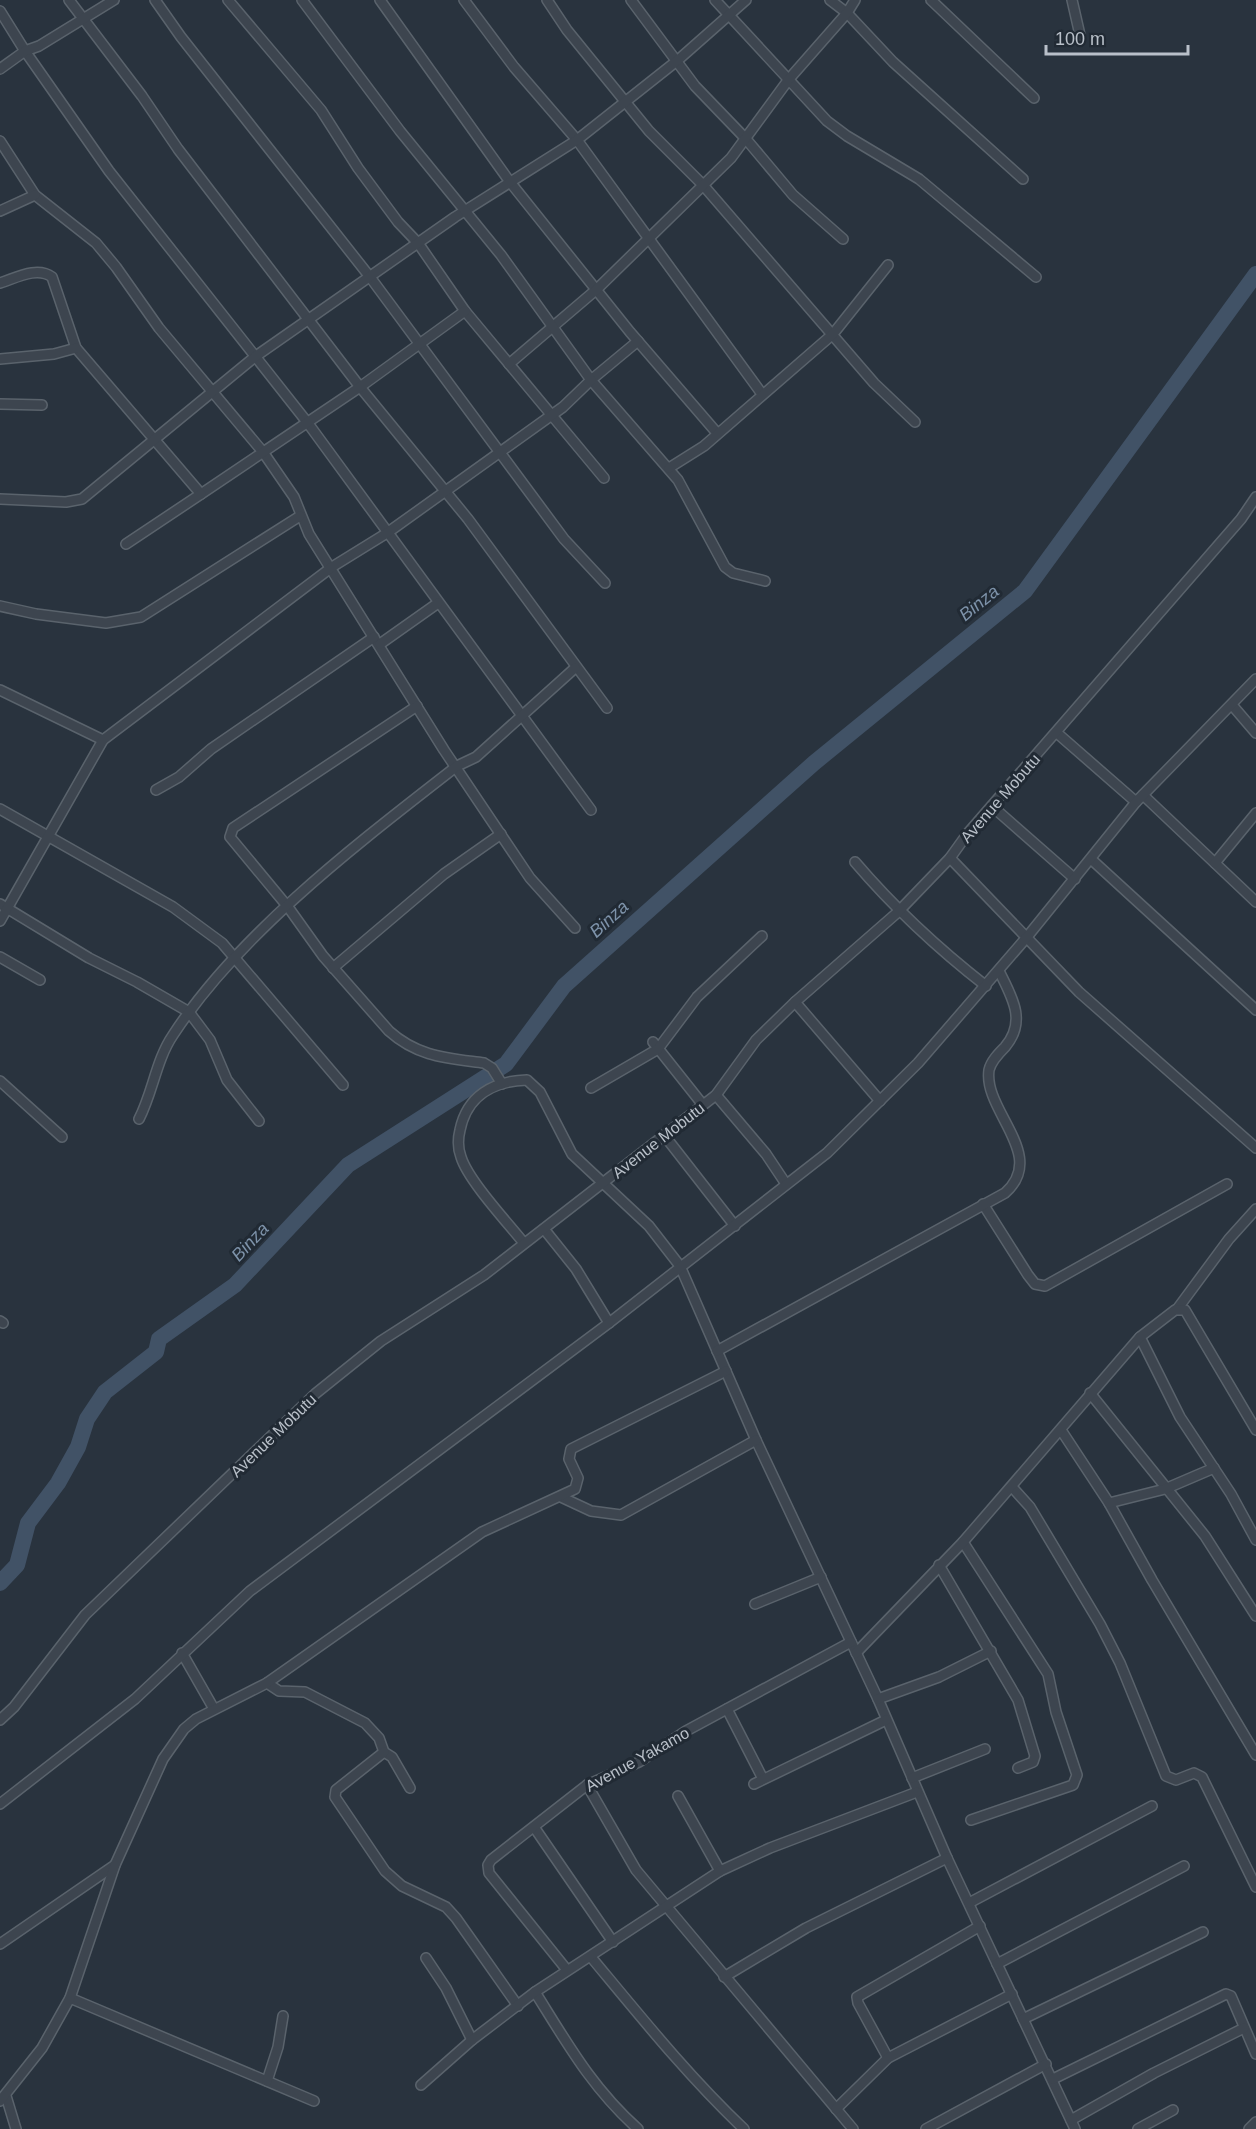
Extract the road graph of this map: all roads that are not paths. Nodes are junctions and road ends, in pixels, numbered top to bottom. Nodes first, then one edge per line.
1 (69, 0) edge
2 (114, 0) edge
3 (155, 0) edge
4 (228, 0) edge
5 (302, 0) edge
6 (380, 0) edge
7 (464, 0) edge
8 (547, 0) edge
9 (631, 0) edge
10 (715, 0) edge
11 (746, 0) edge
12 (830, 0) edge
13 (855, 0) edge
14 (931, 0) edge
15 (1072, 0) edge
16 (0, 11) edge
17 (847, 13) junction
18 (729, 16) junction
19 (82, 18) junction
20 (1080, 35) dead end
21 (25, 51) junction
22 (678, 60) junction
23 (0, 69) edge
24 (789, 80) junction
25 (1035, 98) dead end
26 (623, 102) junction
27 (746, 139) junction
28 (577, 140) junction
29 (0, 141) edge
30 (1023, 179) dead end
31 (510, 182) junction
32 (703, 185) junction
33 (34, 195) junction
34 (0, 211) edge
35 (465, 211) junction
36 (649, 238) junction
37 (843, 239) dead end
38 (417, 243) junction
39 (888, 265) dead end
40 (370, 277) junction
41 (1036, 277) dead end
42 (0, 283) edge
43 (597, 289) junction
44 (465, 311) junction
45 (308, 319) junction
46 (554, 326) junction
47 (833, 334) junction
48 (638, 341) junction
49 (417, 344) junction
50 (76, 348) junction
51 (256, 356) junction
52 (0, 359) edge
53 (509, 364) junction
54 (591, 380) junction
55 (360, 387) junction
56 (214, 391) junction
57 (762, 394) junction
58 (0, 404) edge
59 (42, 405) dead end
60 (551, 415) junction
61 (307, 422) junction
62 (915, 422) dead end
63 (717, 433) junction
64 (153, 439) junction
65 (263, 452) junction
66 (500, 452) junction
67 (669, 468) junction
68 (604, 478) dead end
69 (446, 492) junction
70 (201, 494) junction
71 (1256, 497) edge
72 (0, 499) edge
73 (300, 516) junction
74 (387, 533) junction
75 (126, 544) dead end
76 (332, 567) junction
77 (765, 580) dead end
78 (605, 583) dead end
79 (438, 603) junction
80 (0, 606) edge
81 (377, 640) junction
82 (575, 668) junction
83 (1256, 679) edge
84 (0, 690) edge
85 (1232, 705) junction
86 (417, 706) junction
87 (607, 708) dead end
88 (522, 713) junction
89 (1057, 733) junction
90 (1256, 733) edge
91 (103, 740) junction
92 (457, 766) junction
93 (156, 790) dead end
94 (1139, 799) junction
95 (993, 807) junction
96 (0, 809) edge
97 (591, 810) dead end
98 (1256, 813) edge
99 (501, 834) junction
100 (46, 837) junction
101 (950, 858) junction
102 (1092, 860) junction
103 (855, 862) dead end
104 (1215, 863) junction
105 (1075, 879) junction
106 (1256, 902) edge
107 (4, 906) edge
108 (288, 907) junction
109 (898, 912) junction
110 (0, 921) edge
111 (575, 928) dead end
112 (762, 936) dead end
113 (1027, 938) junction
114 (0, 957) edge
115 (236, 958) junction
116 (333, 968) junction
117 (999, 971) junction
118 (40, 980) dead end
119 (986, 986) junction
120 (795, 1002) junction
121 (1256, 1010) edge
122 (189, 1012) junction
123 (656, 1046) junction
124 (0, 1081) edge
125 (501, 1081) junction
126 (344, 1085) dead end
127 (591, 1088) dead end
128 (716, 1095) junction
129 (880, 1101) junction
130 (703, 1105) junction
131 (139, 1119) dead end
132 (259, 1121) dead end
133 (664, 1135) junction
134 (62, 1137) dead end
135 (1256, 1148) edge
136 (602, 1183) junction
137 (786, 1184) junction
138 (1227, 1184) dead end
139 (983, 1204) junction
140 (1256, 1209) edge
141 (735, 1226) junction
142 (544, 1229) junction
143 (523, 1242) junction
144 (680, 1266) junction
145 (1178, 1308) junction
146 (609, 1323) junction
147 (1140, 1337) junction
148 (717, 1351) junction
149 (726, 1371) junction
150 (1090, 1393) junction
151 (1061, 1430) junction
152 (1256, 1430) edge
153 (756, 1440) junction
154 (1214, 1468) junction
155 (1012, 1487) junction
156 (1165, 1489) junction
157 (561, 1497) junction
158 (1109, 1503) junction
159 (1256, 1540) edge
160 (963, 1542) junction
161 (939, 1565) junction
162 (821, 1577) junction
163 (755, 1604) dead end
164 (1256, 1616) edge
165 (852, 1642) junction
166 (991, 1651) junction
167 (182, 1653) junction
168 (856, 1653) junction
169 (267, 1683) junction
170 (878, 1699) junction
171 (214, 1709) junction
172 (727, 1709) junction
173 (0, 1720) edge
174 (886, 1720) junction
175 (985, 1749) dead end
176 (384, 1752) junction
177 (1256, 1755) edge
178 (1018, 1768) dead end
179 (912, 1778) junction
180 (587, 1785) junction
181 (410, 1788) dead end
182 (917, 1792) junction
183 (678, 1796) dead end
184 (0, 1804) edge
185 (1152, 1806) dead end
186 (971, 1820) dead end
187 (534, 1827) junction
188 (947, 1858) junction
189 (116, 1865) junction
190 (1184, 1866) dead end
191 (720, 1871) junction
192 (1256, 1887) edge
193 (969, 1903) junction
194 (665, 1905) junction
195 (980, 1926) junction
196 (1203, 1932) dead end
197 (614, 1942) junction
198 (0, 1944) edge
199 (591, 1957) junction
200 (426, 1958) dead end
201 (997, 1964) junction
202 (567, 1970) junction
203 (724, 1977) junction
204 (536, 1992) junction
205 (1012, 1994) junction
206 (70, 1998) junction
207 (518, 2006) junction
208 (283, 2016) dead end
209 (1023, 2019) junction
210 (1244, 2028) junction
211 (472, 2040) junction
212 (1256, 2054) edge
213 (888, 2058) junction
214 (1046, 2064) junction
215 (1053, 2079) junction
216 (267, 2081) junction
217 (422, 2085) dead end
218 (3, 2099) edge
219 (314, 2101) dead end
220 (836, 2109) junction
221 (1173, 2110) dead end
222 (1256, 2122) edge
223 (1073, 2125) edge
224 (16, 2129) edge
225 (638, 2129) edge
226 (744, 2129) edge
227 (854, 2129) edge
228 (926, 2129) edge
229 (1138, 2129) edge
230 (1249, 2129) edge

1 - 19 street
2 - 19 street
3 - 40 street
4 - 38 street
5 - 35 street
6 - 31 street
7 - 28 street
8 - 26 street
9 - 22 street
10 - 18 street
11 - 18 street
12 - 17 street
13 - 17 street
14 - 25 street
15 - 20 street
16 - 21 street
17 - 24 street
17 - 30 street
18 - 22 street
18 - 24 street
19 - 21 street
19 - 45 street
21 - 23 street
21 - 51 street
22 - 26 street
22 - 27 street
24 - 27 street
24 - 41 street
26 - 28 street
26 - 32 street
27 - 32 street
27 - 37 street
28 - 31 street
28 - 36 street
29 - 33 street
31 - 35 street
31 - 43 street
32 - 36 street
32 - 47 street
33 - 34 street
33 - 56 street
35 - 38 street
35 - 46 street
36 - 43 street
36 - 57 street
38 - 40 street
38 - 44 street
39 - 47 street
40 - 45 street
40 - 49 street
42 - 50 street
43 - 46 street
43 - 48 street
44 - 49 street
44 - 53 street
45 - 51 street
45 - 55 street
46 - 53 street
46 - 54 street
47 - 57 street
47 - 62 street
48 - 54 street
48 - 63 street
49 - 55 street
49 - 66 street
50 - 52 street
50 - 64 street
51 - 56 street
51 - 61 street
53 - 60 street
54 - 60 street
54 - 67 street
55 - 61 street
55 - 69 street
56 - 64 street
56 - 65 street
57 - 63 street
58 - 59 street
60 - 66 street
60 - 68 street
61 - 65 street
61 - 74 street
63 - 67 street
64 - 70 street
64 - 72 street
65 - 70 street
65 - 73 street
66 - 69 street
66 - 78 street
67 - 77 street
69 - 74 street
69 - 82 street
70 - 75 street
71 - 89 street, Avenue Mobutu
73 - 76 street
73 - 80 street
74 - 76 street
74 - 79 street
76 - 81 street
76 - 91 street
79 - 81 street
79 - 88 street
81 - 86 street
81 - 93 street
82 - 87 street
82 - 88 street
83 - 85 street
84 - 91 street
85 - 90 street
85 - 94 street
86 - 92 street
86 - 108 street
88 - 92 street
88 - 97 street
89 - 94 street
89 - 95 street, Avenue Mobutu
91 - 100 street
92 - 99 street
92 - 108 street
94 - 102 street
94 - 104 street
95 - 101 street, Avenue Mobutu
95 - 105 street
96 - 100 street
98 - 104 street
99 - 111 street
99 - 116 street
100 - 107 street
100 - 115 street
101 - 109 street, Avenue Mobutu
101 - 113 street
102 - 105 street
102 - 121 street
103 - 109 street
104 - 106 street
105 - 113 street
107 - 110 street
107 - 122 street
108 - 115 street
108 - 116 street
109 - 119 street
109 - 120 street, Avenue Mobutu
112 - 123 street
113 - 117 street
113 - 135 street
114 - 118 street
115 - 122 street
115 - 126 street
116 - 125 street
117 - 119 street
117 - 139 street
119 - 129 street
120 - 128 street, Avenue Mobutu
120 - 129 street
122 - 131 street
122 - 132 street
123 - 127 street
123 - 130 street
124 - 134 street
125 - 136 street
125 - 143 street
128 - 130 street, Avenue Mobutu
128 - 137 street
129 - 137 street
130 - 133 street, Avenue Mobutu
133 - 136 street, Avenue Mobutu
133 - 141 street
136 - 142 street, Avenue Mobutu
136 - 144 street
137 - 141 street
138 - 139 street
139 - 148 street
140 - 145 street
141 - 144 street
142 - 143 street, Avenue Mobutu
142 - 146 street
143 - 173 street, Avenue Mobutu
144 - 146 street
144 - 148 street
145 - 147 street
145 - 152 street
146 - 167 street
147 - 150 street
147 - 154 street
148 - 149 street
149 - 153 street
149 - 157 street
150 - 151 street
150 - 156 street
151 - 155 street
151 - 158 street
153 - 157 street
153 - 162 street
154 - 156 street
154 - 159 street
155 - 160 street
155 - 192 street
156 - 158 street
156 - 164 street
157 - 169 street
158 - 177 street
160 - 161 street
160 - 186 street
161 - 166 street
161 - 168 street
162 - 163 street
162 - 165 street
165 - 168 street
165 - 172 street, Avenue Yakamo
166 - 170 street
166 - 178 street
167 - 171 street
167 - 184 street
168 - 170 street
169 - 171 street
169 - 176 street
170 - 174 street
171 - 189 street
172 - 174 street
172 - 180 street, Avenue Yakamo
174 - 179 street
175 - 179 street
176 - 181 street
176 - 207 street
179 - 182 street
180 - 187 street, Avenue Yakamo
180 - 194 street
182 - 188 street
182 - 191 street
183 - 191 street
185 - 193 street
187 - 197 street
187 - 202 street, Avenue Yakamo
188 - 193 street
188 - 203 street
189 - 198 street
189 - 206 street
190 - 201 street
191 - 194 street
193 - 195 street
194 - 197 street
194 - 203 street
195 - 201 street
195 - 213 street
196 - 209 street
197 - 199 street
199 - 202 street
199 - 226 street
200 - 211 street
201 - 205 street
202 - 204 street
203 - 220 street
204 - 207 street
204 - 225 street
205 - 209 street
205 - 213 street
206 - 216 street
206 - 218 street
207 - 211 street
208 - 216 street
209 - 214 street
210 - 212 street
210 - 215 street
210 - 223 street
211 - 217 street
213 - 220 street
214 - 215 street
214 - 228 street
215 - 223 street
216 - 219 street
218 - 224 street
220 - 227 street
221 - 229 street
222 - 230 street

